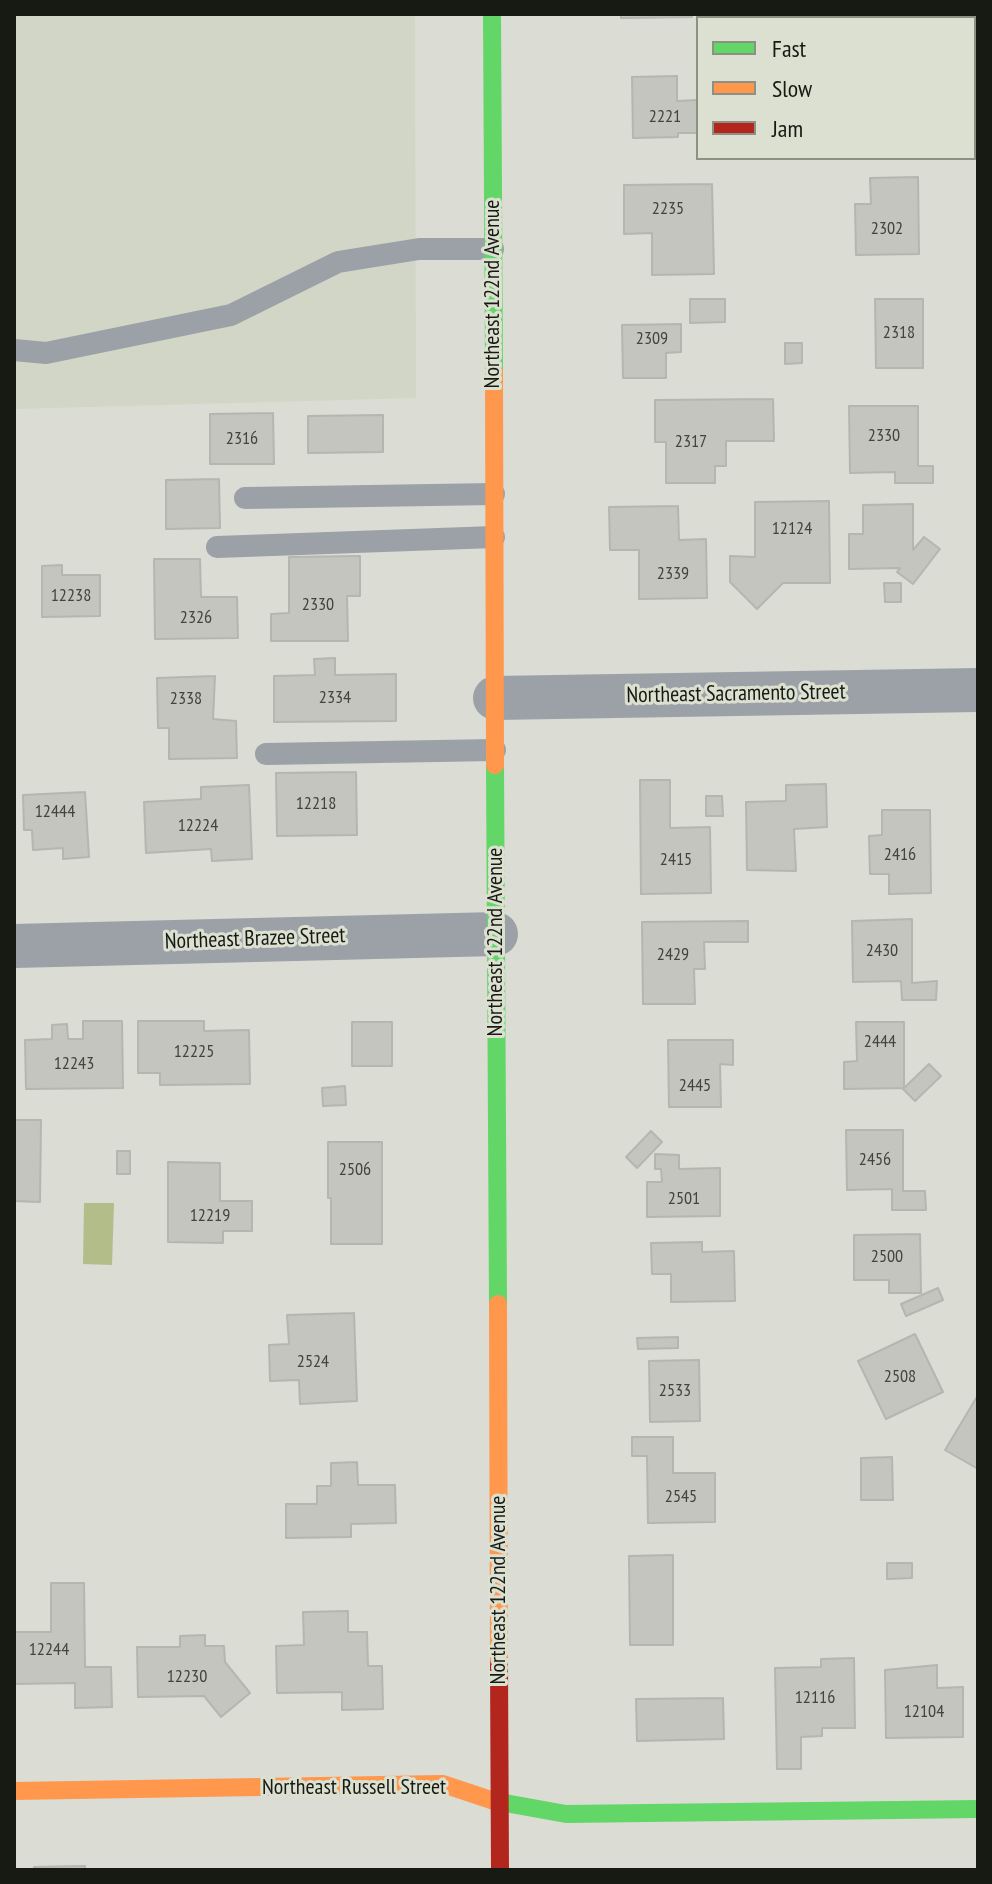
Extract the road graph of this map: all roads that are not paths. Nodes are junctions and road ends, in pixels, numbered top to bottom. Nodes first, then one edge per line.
1 (492, 14) edge
2 (493, 249) junction
3 (14, 350) edge
4 (494, 494) junction
5 (245, 498) dead end
6 (494, 537) junction
7 (217, 547) dead end
8 (978, 690) edge
9 (495, 698) junction
10 (495, 750) junction
11 (266, 754) dead end
12 (496, 934) junction
13 (14, 946) edge
14 (14, 1791) edge
15 (499, 1803) junction
16 (978, 1809) edge
17 (500, 1870) edge

1 - 2 main road, Northeast 122nd Avenue
2 - 3 lane
2 - 4 main road, Northeast 122nd Avenue
4 - 5 lane
4 - 6 main road, Northeast 122nd Avenue
6 - 7 lane
6 - 9 main road, Northeast 122nd Avenue
8 - 9 street, Northeast Sacramento Street
9 - 10 main road, Northeast 122nd Avenue
10 - 11 lane
10 - 12 main road, Northeast 122nd Avenue
12 - 13 street, Northeast Brazee Street
12 - 15 main road, Northeast 122nd Avenue
14 - 15 main road, Northeast Russell Street
15 - 16 main road, Northeast Russell Street
15 - 17 main road, Northeast 122nd Avenue

